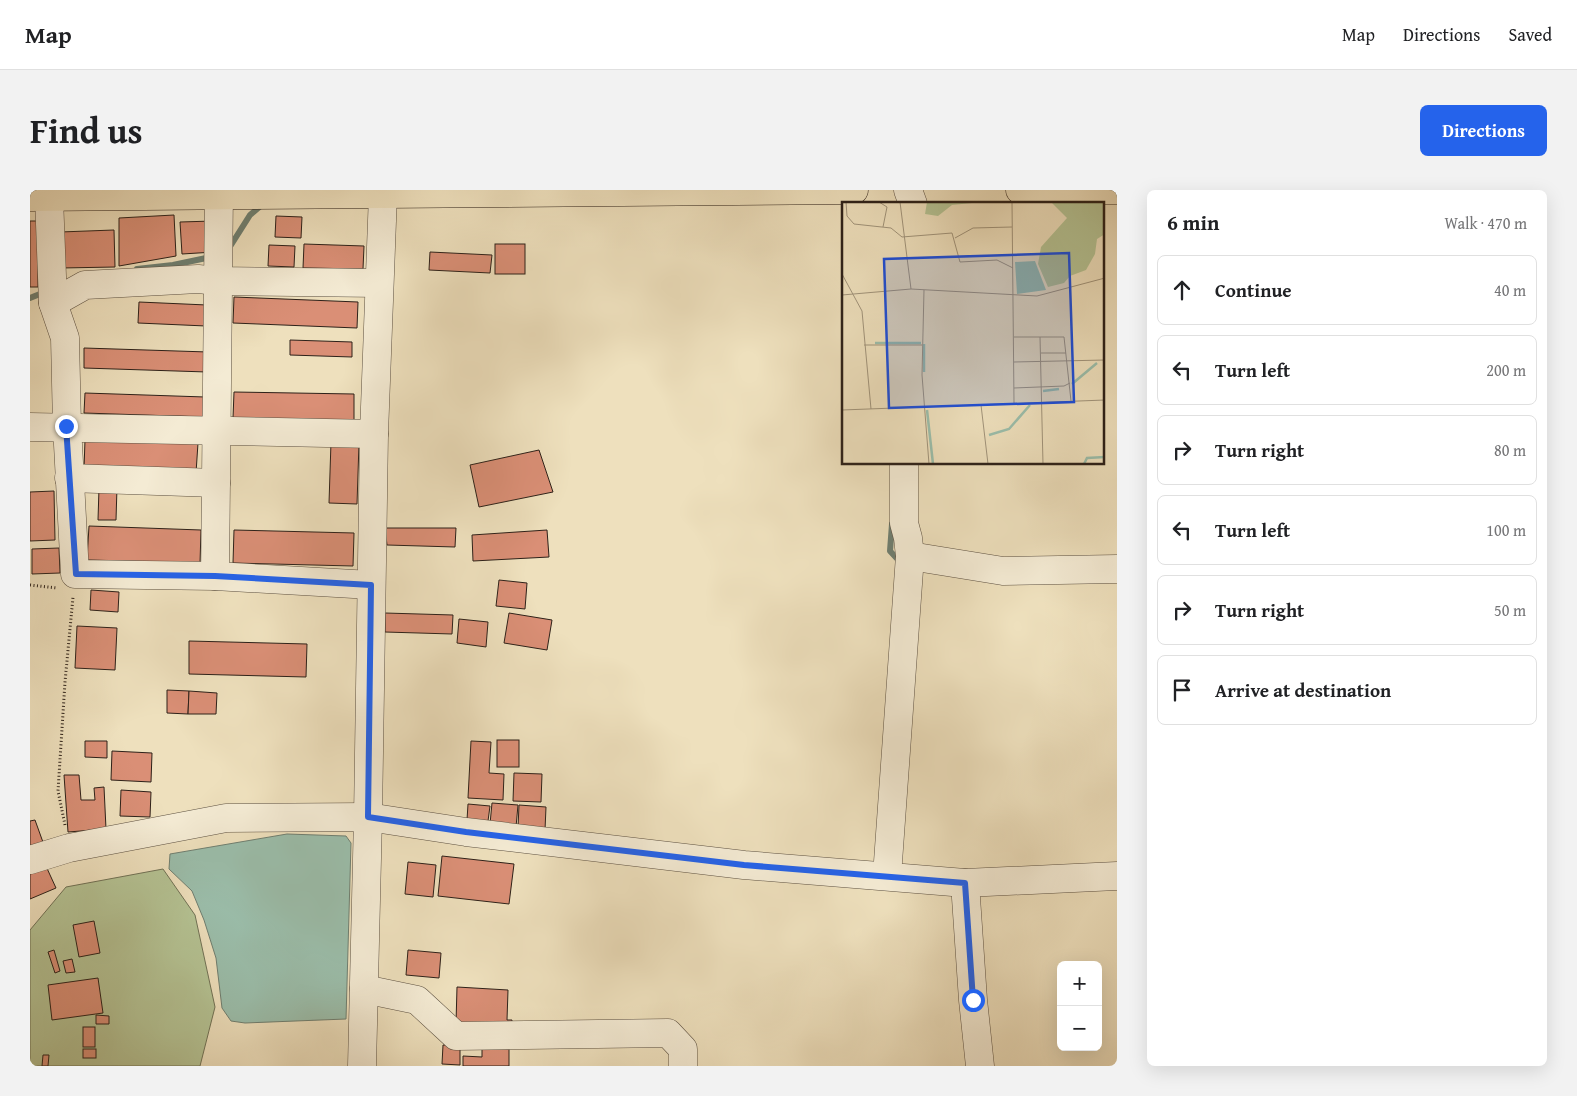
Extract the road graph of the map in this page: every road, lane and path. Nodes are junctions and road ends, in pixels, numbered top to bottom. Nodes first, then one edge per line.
1 (854, 190) edge
2 (908, 190) edge
3 (1020, 190) edge
4 (1117, 190) edge
5 (579, 191) edge
6 (219, 193) edge
7 (383, 194) junction
8 (40, 197) edge
9 (912, 202) edge
10 (219, 262) junction
11 (379, 284) junction
12 (53, 303) junction
13 (66, 426) junction
14 (30, 427) edge
15 (217, 430) junction
16 (374, 434) junction
17 (904, 465) edge
18 (70, 478) junction
19 (216, 483) junction
20 (910, 556) junction
21 (1117, 569) edge
22 (215, 576) junction
23 (75, 582) junction
24 (371, 585) junction
25 (30, 586) edge
26 (368, 817) junction
27 (69, 848) junction
28 (30, 860) edge
29 (887, 876) junction
30 (1117, 876) edge
31 (965, 883) junction
32 (364, 989) junction
33 (362, 1066) edge
34 (683, 1066) edge
35 (980, 1066) edge

1 - 5 main road
2 - 9 street
3 - 4 main road
5 - 7 main road
6 - 7 main road
6 - 8 main road
6 - 10 street
7 - 11 street
8 - 12 street
10 - 11 street
10 - 12 street
10 - 15 street
11 - 16 street
12 - 13 street
13 - 14 street
13 - 15 street
13 - 18 street
15 - 16 street
15 - 19 street
16 - 24 street
17 - 20 street
18 - 19 street
18 - 23 street
19 - 22 street
20 - 21 street
20 - 29 street
22 - 23 street
22 - 24 street
23 - 25 path
23 - 27 path
24 - 26 street
26 - 27 street
26 - 29 street
26 - 32 street
27 - 28 street
29 - 31 street
30 - 31 street
31 - 35 street
32 - 33 street
32 - 34 street

